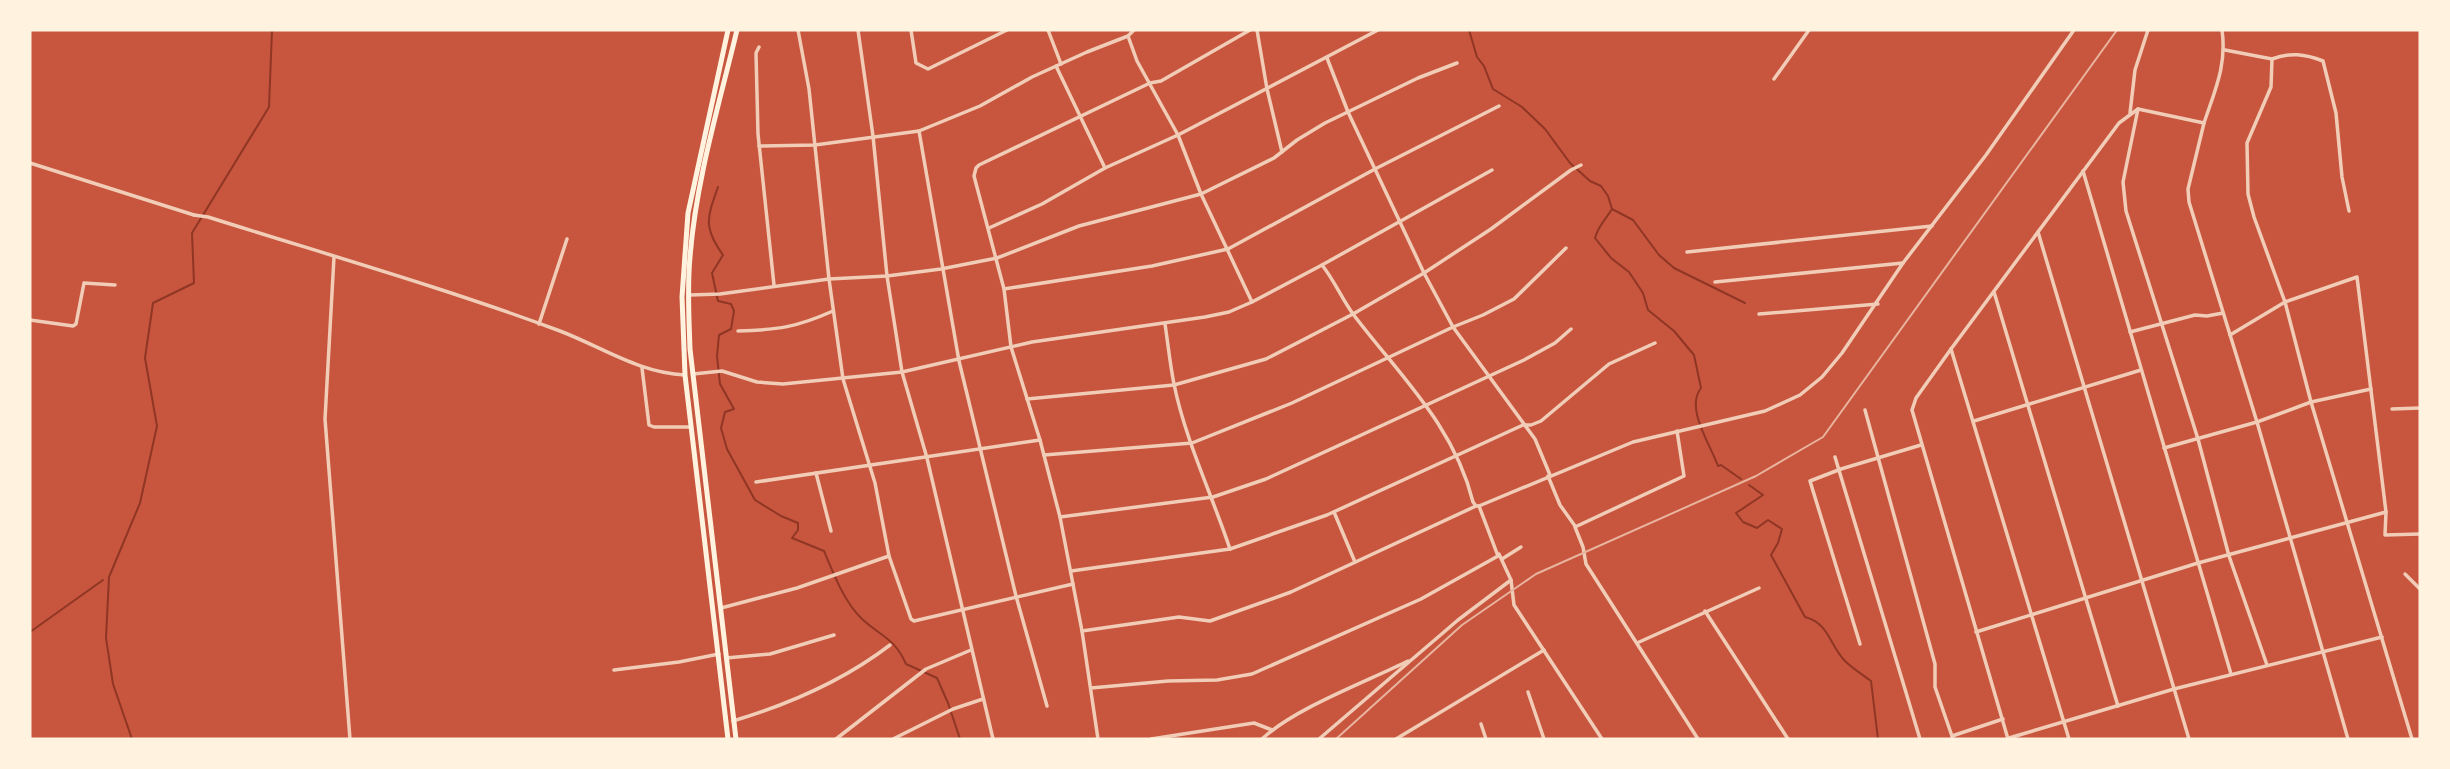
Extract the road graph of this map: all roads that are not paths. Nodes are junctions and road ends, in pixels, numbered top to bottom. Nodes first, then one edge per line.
1 (728, 30) edge
2 (737, 30) edge
3 (798, 30) edge
4 (858, 30) edge
5 (911, 30) edge
6 (1007, 30) edge
7 (1048, 30) edge
8 (1134, 30) edge
9 (1250, 30) edge
10 (1256, 30) edge
11 (1378, 30) edge
12 (1809, 30) edge
13 (2074, 30) edge
14 (2148, 30) edge
15 (2222, 30) edge
16 (1126, 33) edge
17 (759, 47) dead end
18 (2225, 50) junction
19 (1327, 58) junction
20 (2272, 60) junction
21 (1457, 63) dead end
22 (1058, 65) junction
23 (1774, 79) dead end
24 (1150, 83) junction
25 (1267, 89) junction
26 (1499, 106) dead end
27 (2138, 109) junction
28 (1348, 112) junction
29 (2130, 113) junction
30 (1081, 118) junction
31 (2204, 123) junction
32 (919, 131) junction
33 (1178, 135) junction
34 (873, 136) junction
35 (815, 145) junction
36 (759, 146) junction
37 (1282, 152) junction
38 (30, 163) edge
39 (1581, 165) dead end
40 (1105, 168) junction
41 (1375, 169) junction
42 (1492, 170) dead end
43 (2083, 171) junction
44 (1201, 194) junction
45 (2349, 211) dead end
46 (1400, 220) junction
47 (1932, 226) junction
48 (989, 228) junction
49 (2038, 232) junction
50 (567, 239) dead end
51 (1566, 248) dead end
52 (1228, 249) junction
53 (1687, 252) dead end
54 (334, 257) junction
55 (997, 258) junction
56 (1903, 263) junction
57 (1322, 265) junction
58 (941, 269) junction
59 (1424, 273) junction
60 (887, 276) junction
61 (829, 279) junction
62 (1715, 282) dead end
63 (115, 285) dead end
64 (774, 285) junction
65 (1004, 289) junction
66 (1994, 292) junction
67 (688, 295) junction
68 (1252, 302) junction
69 (2286, 302) junction
70 (1878, 304) junction
71 (833, 311) junction
72 (2223, 313) junction
73 (1353, 314) junction
74 (1759, 314) dead end
75 (30, 320) edge
76 (2162, 323) junction
77 (538, 324) junction
78 (1165, 324) junction
79 (1453, 327) junction
80 (1571, 328) dead end
81 (738, 331) dead end
82 (2130, 332) junction
83 (2230, 335) junction
84 (1656, 343) dead end
85 (1011, 347) junction
86 (1951, 349) junction
87 (1389, 358) junction
88 (959, 361) junction
89 (642, 368) junction
90 (2141, 370) junction
91 (902, 372) junction
92 (693, 374) junction
93 (685, 375) junction
94 (1488, 377) junction
95 (843, 379) junction
96 (1174, 385) junction
97 (2084, 389) junction
98 (2371, 389) junction
99 (1027, 399) junction
100 (2311, 402) junction
101 (2027, 405) junction
102 (1427, 406) junction
103 (2420, 408) edge
104 (2392, 409) dead end
105 (1865, 410) dead end
106 (1974, 421) junction
107 (2257, 422) junction
108 (1522, 425) junction
109 (692, 427) junction
110 (1677, 431) junction
111 (2198, 439) junction
112 (1040, 440) junction
113 (1192, 443) junction
114 (1921, 445) junction
115 (981, 448) junction
116 (2164, 448) junction
117 (1044, 455) junction
118 (1458, 455) junction
119 (1835, 457) dead end
120 (927, 458) junction
121 (1879, 459) junction
122 (869, 465) junction
123 (1841, 469) junction
124 (816, 473) junction
125 (1549, 476) junction
126 (756, 482) dead end
127 (1213, 497) junction
128 (1477, 506) junction
129 (1334, 512) junction
130 (2386, 512) junction
131 (1060, 517) junction
132 (2347, 522) junction
133 (1575, 527) junction
134 (831, 531) dead end
135 (2420, 534) edge
136 (2289, 537) junction
137 (1521, 547) dead end
138 (1230, 549) junction
139 (1499, 553) junction
140 (889, 556) junction
141 (2229, 556) junction
142 (1501, 559) junction
143 (1356, 562) junction
144 (2198, 563) junction
145 (1070, 571) junction
146 (2405, 574) dead end
147 (1511, 580) junction
148 (2142, 580) junction
149 (1073, 584) junction
150 (1759, 588) dead end
151 (2420, 589) edge
152 (1016, 596) junction
153 (2084, 597) junction
154 (720, 608) junction
155 (962, 611) junction
156 (1705, 611) junction
157 (2031, 614) junction
158 (1458, 620) junction
159 (1462, 625) dead end
160 (1082, 631) junction
161 (1976, 632) junction
162 (834, 635) dead end
163 (2382, 637) junction
164 (1637, 643) junction
165 (1860, 644) dead end
166 (890, 645) dead end
167 (971, 650) junction
168 (1544, 650) junction
169 (719, 653) junction
170 (2323, 653) junction
171 (726, 658) junction
172 (1413, 658) junction
173 (2267, 665) junction
174 (614, 670) dead end
175 (2231, 674) junction
176 (1091, 688) junction
177 (2174, 689) junction
178 (1528, 692) dead end
179 (983, 699) junction
180 (1047, 706) dead end
181 (2118, 706) junction
182 (2003, 719) junction
183 (2064, 720) junction
184 (733, 721) junction
185 (1481, 724) dead end
186 (1272, 730) junction
187 (1952, 737) edge
188 (350, 739) edge
189 (729, 739) edge
190 (736, 739) edge
191 (836, 739) edge
192 (893, 739) edge
193 (993, 739) edge
194 (1098, 739) edge
195 (1151, 739) edge
196 (1262, 739) edge
197 (1319, 739) edge
198 (1396, 739) edge
199 (1486, 739) edge
200 (1544, 739) edge
201 (1602, 739) edge
202 (1698, 739) edge
203 (1788, 739) edge
204 (1920, 739) edge
205 (2008, 739) edge
206 (2069, 739) edge
207 (2189, 739) edge
208 (2347, 739) edge
209 (2412, 739) edge

1 - 93 highway
2 - 67 highway
3 - 35 street
4 - 34 street
5 - 6 street
7 - 22 street
8 - 16 street
9 - 24 street
10 - 25 street
11 - 19 street
12 - 23 street
13 - 47 street
14 - 29 street
15 - 18 street
16 - 22 street
16 - 24 street
17 - 36 street
18 - 20 street
18 - 31 street
19 - 25 street
19 - 28 street
20 - 45 street
20 - 69 street
21 - 28 street
22 - 30 street
22 - 32 street
24 - 30 street
24 - 33 street
25 - 33 street
25 - 37 street
26 - 41 street
27 - 29 street
27 - 31 street
27 - 76 street
28 - 37 street
28 - 41 street
29 - 43 street
30 - 40 street
30 - 48 street
31 - 72 street
32 - 34 street
32 - 58 street
33 - 40 street
33 - 44 street
34 - 35 street
34 - 60 street
35 - 36 street
35 - 61 street
36 - 64 street
37 - 44 street
38 - 54 street
39 - 59 street
40 - 48 street
41 - 46 street
41 - 52 street
42 - 46 street
43 - 49 street
43 - 82 street
44 - 52 street
44 - 55 street
46 - 57 street
46 - 59 street
47 - 53 street
47 - 56 street
48 - 55 street
49 - 66 street
49 - 97 street
50 - 77 street
51 - 79 street
52 - 65 street
52 - 68 street
54 - 77 street
54 - 188 street
55 - 58 street
55 - 65 street
56 - 62 street
56 - 70 street
57 - 68 street
57 - 73 street
58 - 60 street
58 - 88 street
59 - 73 street
59 - 79 street
60 - 61 street
60 - 91 street
61 - 64 street
61 - 71 street
63 - 75 street
64 - 67 street
65 - 85 street
66 - 86 street
66 - 101 street
67 - 92 highway
68 - 78 street
69 - 83 street
69 - 98 street
69 - 100 street
70 - 74 street
70 - 110 street
71 - 81 street
71 - 95 street
72 - 76 street
72 - 83 street
73 - 87 street
73 - 96 street
76 - 82 street
76 - 111 street
77 - 89 street
78 - 85 street
78 - 96 street
79 - 87 street
79 - 94 street
80 - 94 street
82 - 90 street
83 - 107 street
84 - 108 street
85 - 88 street
85 - 99 street
86 - 106 street
86 - 114 street
87 - 102 street
87 - 113 street
88 - 91 street
88 - 115 street
89 - 93 street
89 - 109 street
90 - 97 street
90 - 116 street
91 - 95 street
91 - 120 street
92 - 95 street
92 - 154 highway
93 - 109 highway
94 - 102 street
94 - 108 street
95 - 122 street
96 - 99 street
96 - 113 street
97 - 101 street
97 - 148 street
98 - 100 street
98 - 130 street
99 - 112 street
100 - 107 street
100 - 132 street
101 - 106 street
101 - 153 street
102 - 118 street
102 - 127 street
103 - 104 street
105 - 121 street
106 - 157 street
107 - 111 street
107 - 136 street
108 - 118 street
108 - 125 street
109 - 169 highway
110 - 125 street
110 - 133 street
111 - 116 street
111 - 141 street
112 - 115 street
112 - 117 street
113 - 117 street
113 - 127 street
114 - 121 street
114 - 161 street
115 - 120 street
115 - 152 street
116 - 144 street
117 - 131 street
118 - 128 street
118 - 129 street
119 - 123 street
120 - 122 street
120 - 155 street
121 - 123 street
121 - 187 street
122 - 124 street
122 - 140 street
123 - 165 street
123 - 204 street
124 - 126 street
124 - 134 street
125 - 128 street
125 - 133 street
127 - 131 street
127 - 138 street
128 - 139 street
128 - 143 street
129 - 138 street
129 - 143 street
130 - 132 street
130 - 135 street
131 - 145 street
132 - 136 street
132 - 163 street
133 - 164 street
136 - 141 street
136 - 170 street
137 - 142 street
138 - 145 street
139 - 142 street
139 - 176 street
140 - 154 street
140 - 155 street
141 - 144 street
141 - 173 street
142 - 147 street
143 - 160 street
144 - 148 street
144 - 175 street
145 - 149 street
146 - 151 street
147 - 158 street
147 - 168 street
148 - 153 street
148 - 177 street
149 - 152 street
149 - 160 street
150 - 156 street
152 - 155 street
152 - 180 street
153 - 157 street
153 - 181 street
154 - 171 highway
155 - 167 street
156 - 164 street
156 - 203 street
157 - 161 street
157 - 183 street
158 - 159 street
158 - 172 street
160 - 176 street
161 - 182 street
162 - 171 street
163 - 170 street
163 - 209 street
164 - 202 street
166 - 184 street
167 - 179 street
167 - 191 street
168 - 198 street
168 - 201 street
169 - 174 street
169 - 189 highway
170 - 173 street
170 - 208 street
171 - 184 highway
172 - 186 street
172 - 197 street
173 - 175 street
175 - 177 street
176 - 194 street
177 - 181 street
177 - 207 street
178 - 200 street
179 - 192 street
179 - 193 street
181 - 183 street
182 - 187 street
182 - 205 street
183 - 205 street
183 - 206 street
184 - 190 highway
185 - 199 street
186 - 195 street
186 - 196 street

